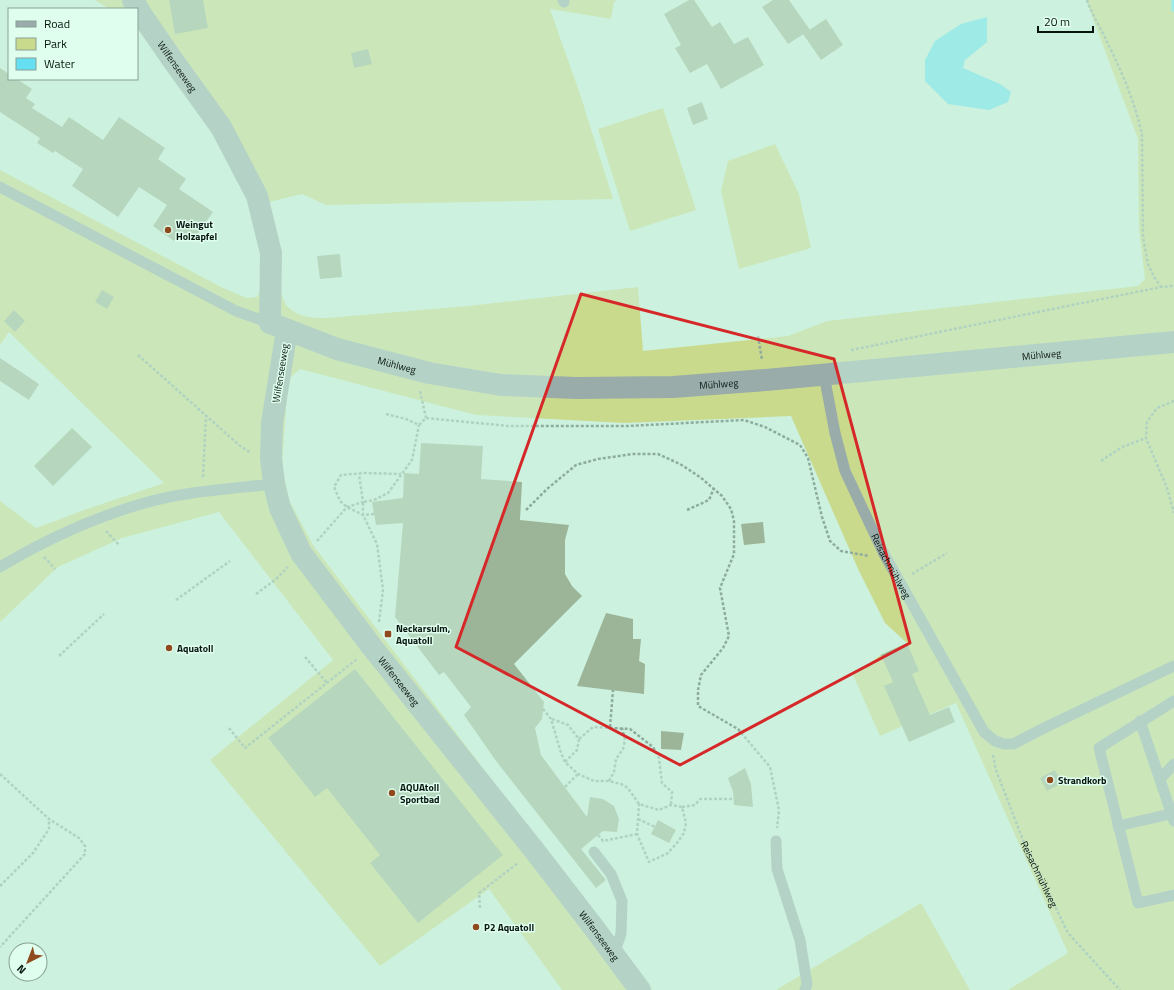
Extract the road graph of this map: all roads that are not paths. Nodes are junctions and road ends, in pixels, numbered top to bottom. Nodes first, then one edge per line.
1 (138, 9) edge
2 (0, 188) edge
3 (278, 326) junction
4 (1166, 342) edge
5 (824, 375) junction
6 (274, 484) junction
7 (0, 567) edge
8 (1174, 666) edge
9 (1174, 701) edge
10 (1140, 721) junction
11 (1174, 764) edge
12 (1160, 778) junction
13 (1173, 816) edge
14 (1118, 826) junction
15 (776, 841) road end
16 (594, 852) dead end
17 (1174, 895) edge
18 (614, 954) junction
19 (640, 990) edge
20 (805, 990) edge

1 - 3 street, Wilfenseeweg
2 - 3 lane
3 - 5 street, Mühlweg
3 - 6 street, Wilfenseeweg
4 - 5 street, Mühlweg
5 - 8 lane, Reisachmühlweg
6 - 7 lane
6 - 18 street, Wilfenseeweg
9 - 10 lane
10 - 12 lane
10 - 14 lane
11 - 12 lane
12 - 13 lane
13 - 14 lane
14 - 17 lane
15 - 20 lane
16 - 18 lane
18 - 19 street, Wilfenseeweg

